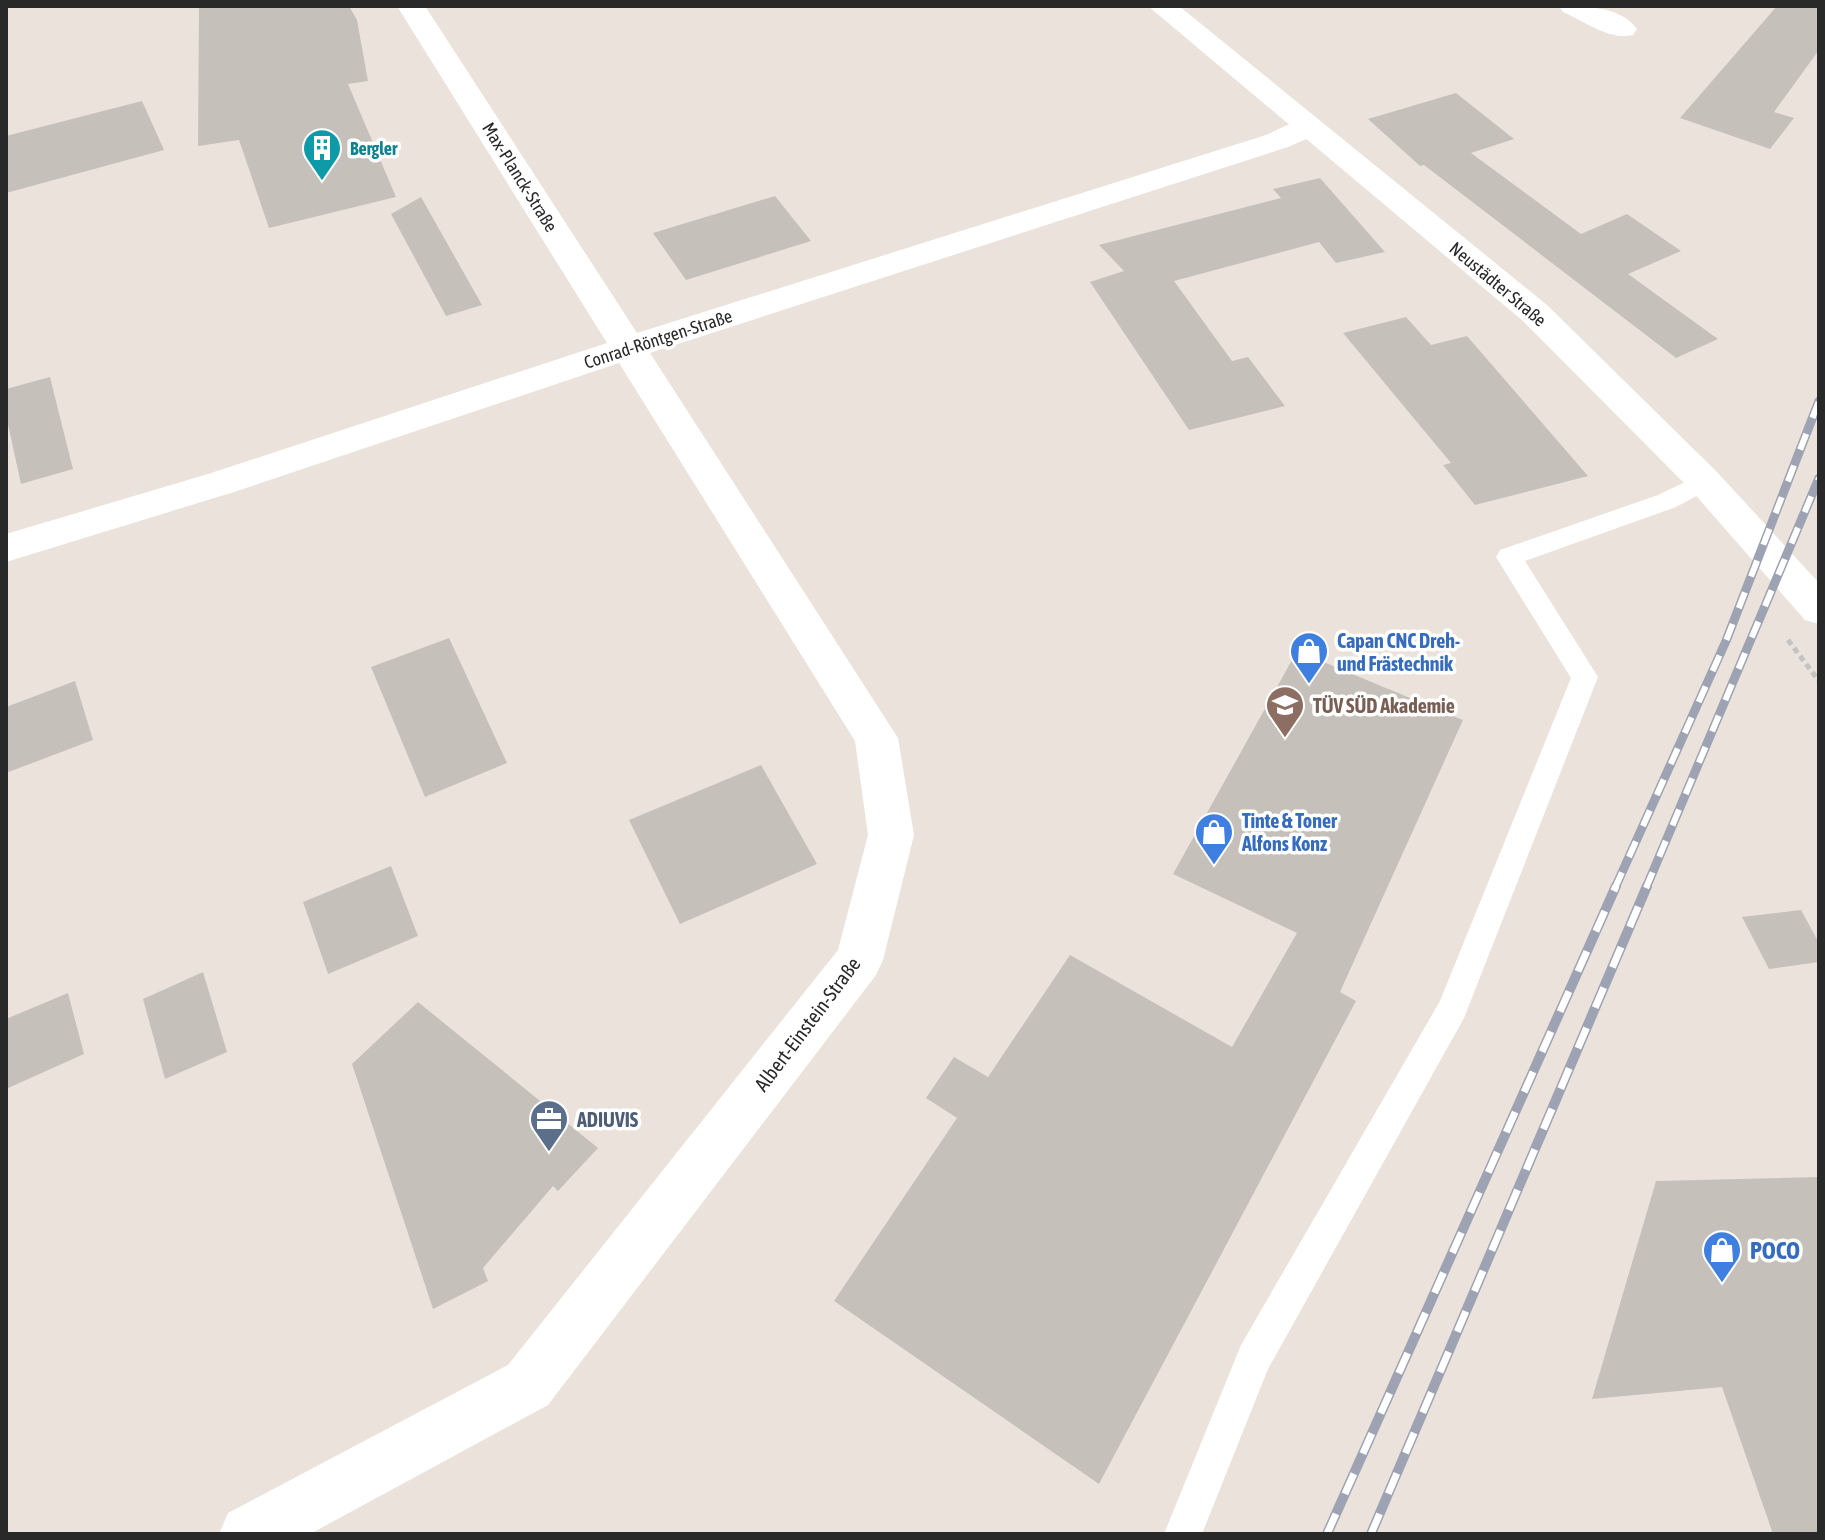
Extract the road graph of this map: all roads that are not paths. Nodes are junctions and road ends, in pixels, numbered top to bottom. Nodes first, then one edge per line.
1 (411, 6) edge
2 (1162, 6) edge
3 (1573, 6) edge
4 (1623, 29) dead end
5 (1309, 127) junction
6 (627, 348) junction
7 (1704, 481) junction
8 (6, 548) edge
9 (1812, 600) edge
10 (249, 1534) edge
11 (1183, 1534) edge

1 - 6 street, Max-Planck-Straße
2 - 5 street, Neustädter Straße
3 - 4 street
5 - 6 street, Conrad-Röntgen-Straße
5 - 7 street, Neustädter Straße
6 - 8 street, Conrad-Röntgen-Straße
6 - 10 street, Albert-Einstein-Straße
7 - 9 street, Neustädter Straße
7 - 11 lane

